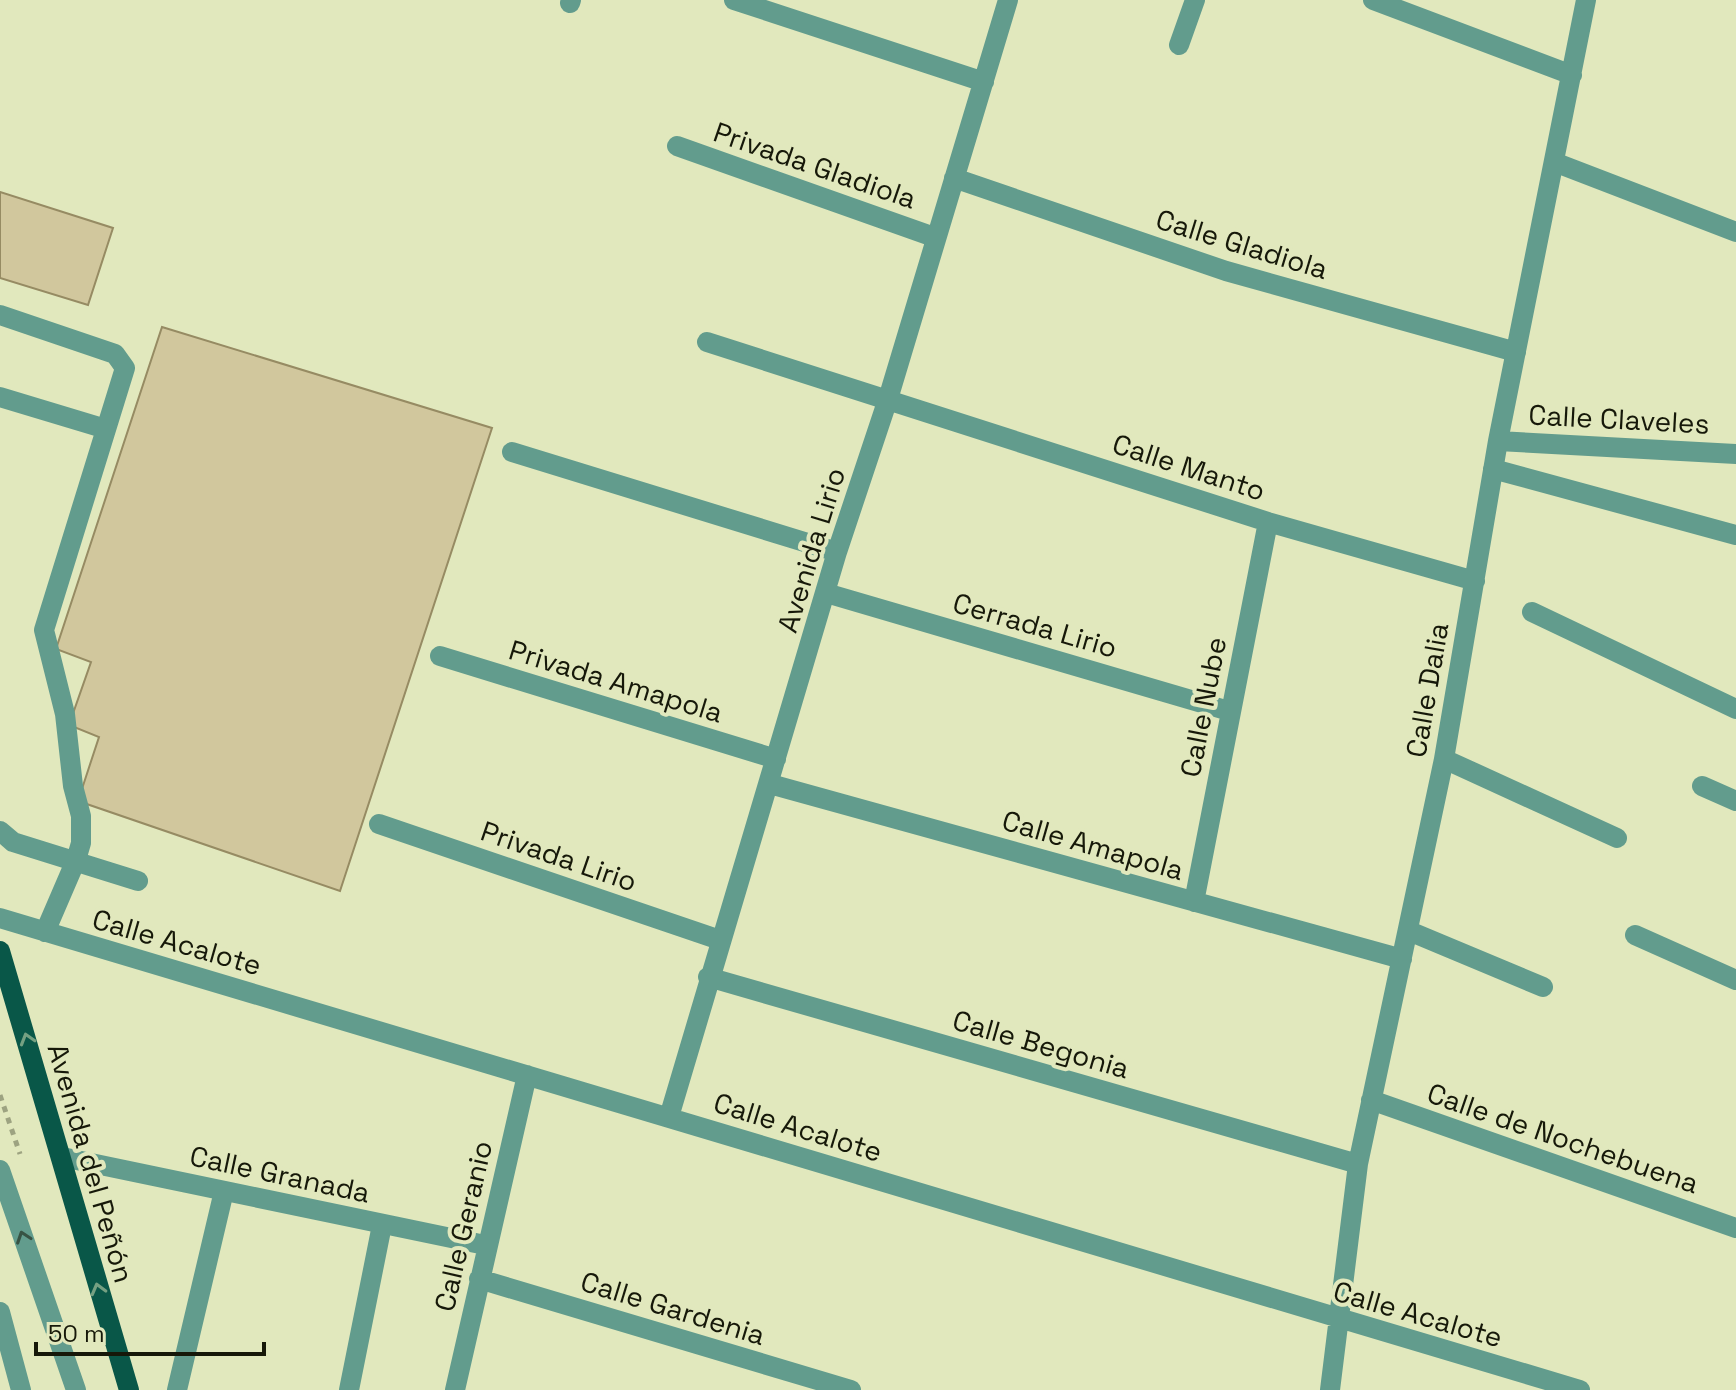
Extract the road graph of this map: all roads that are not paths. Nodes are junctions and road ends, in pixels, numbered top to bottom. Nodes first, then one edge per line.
1 (734, 0) edge
2 (1008, 0) edge
3 (1195, 0) edge
4 (1373, 0) edge
5 (1586, 0) edge
6 (1179, 45) dead end
7 (1572, 75) junction
8 (984, 82) junction
9 (677, 146) dead end
10 (1554, 162) junction
11 (954, 178) junction
12 (1736, 232) edge
13 (934, 237) junction
14 (0, 315) edge
15 (707, 342) dead end
16 (1516, 352) junction
17 (0, 397) edge
18 (888, 399) junction
19 (106, 429) junction
20 (1498, 441) junction
21 (512, 452) dead end
22 (1736, 454) edge
23 (1493, 469) junction
24 (1268, 522) junction
25 (1736, 535) edge
26 (837, 552) junction
27 (1475, 581) junction
28 (826, 593) junction
29 (1532, 612) dead end
30 (440, 656) dead end
31 (1736, 709) edge
32 (1229, 711) junction
33 (776, 759) junction
34 (1444, 759) junction
35 (770, 784) junction
36 (1702, 786) dead end
37 (1736, 801) edge
38 (379, 824) dead end
39 (0, 831) edge
40 (1617, 838) dead end
41 (76, 860) junction
42 (138, 881) dead end
43 (1194, 902) junction
44 (0, 918) edge
45 (1409, 931) junction
46 (45, 932) junction
47 (1635, 935) dead end
48 (720, 940) junction
49 (0, 951) edge
50 (1402, 959) junction
51 (708, 977) junction
52 (1736, 980) edge
53 (1543, 987) dead end
54 (527, 1075) junction
55 (1371, 1100) junction
56 (669, 1117) junction
57 (62, 1157) junction
58 (1358, 1164) junction
59 (0, 1170) edge
60 (224, 1191) junction
61 (382, 1225) junction
62 (1736, 1228) edge
63 (485, 1245) junction
64 (479, 1279) junction
65 (0, 1312) edge
66 (1338, 1320) junction
67 (21, 1390) edge
68 (76, 1390) edge
69 (129, 1390) edge
70 (177, 1390) edge
71 (349, 1390) edge
72 (455, 1390) edge
73 (851, 1390) edge
74 (1330, 1390) edge
75 (1580, 1390) edge

1 - 8 street
2 - 8 street, Avenida Lirio
3 - 6 street
4 - 7 street
5 - 7 street, Calle Dalia
7 - 10 street, Calle Dalia
8 - 11 street, Avenida Lirio
9 - 13 street, Privada Gladiola
10 - 12 street
10 - 16 street, Calle Dalia
11 - 13 street, Avenida Lirio
11 - 16 street, Calle Gladiola
13 - 18 street, Avenida Lirio
14 - 19 street
15 - 18 street, Calle Manto
16 - 20 street, Calle Dalia
17 - 19 street
18 - 24 street, Calle Manto
18 - 26 street, Avenida Lirio
19 - 41 street
20 - 22 street, Calle Claveles
20 - 23 street, Calle Dalia
21 - 26 street
23 - 25 street
23 - 27 street, Calle Dalia
24 - 27 street, Calle Manto
24 - 32 street, Calle Nube
26 - 28 street, Avenida Lirio
27 - 34 street, Calle Dalia
28 - 32 street, Cerrada Lirio
28 - 33 street, Avenida Lirio
29 - 31 street
30 - 33 street, Privada Amapola
32 - 43 street, Calle Nube
33 - 35 street, Avenida Lirio
34 - 40 street
34 - 45 street, Calle Dalia
35 - 43 street, Calle Amapola
35 - 48 street, Avenida Lirio
36 - 37 street
38 - 48 street, Privada Lirio
39 - 41 street
41 - 42 street
41 - 46 street
43 - 50 street, Calle Amapola
44 - 46 street, Calle Acalote
45 - 50 street, Calle Dalia
45 - 53 street
46 - 54 street, Calle Acalote
47 - 52 street
48 - 51 street, Avenida Lirio
57 -> 49 main road, Avenida del Peñón
50 - 55 street, Calle Dalia
51 - 56 street, Avenida Lirio
51 - 58 street, Calle Begonia
54 - 56 street, Calle Acalote
54 - 63 street, Calle Geranio
55 - 58 street, Calle Dalia
55 - 62 street, Calle de Nochebuena
56 - 66 street, Calle Acalote
57 - 60 street, Calle Granada
69 -> 57 main road, Avenida del Peñón
58 - 66 street, Calle Dalia
68 -> 59 street
60 - 61 street, Calle Granada
60 - 70 street
61 - 63 street, Calle Granada
61 - 71 street
63 - 64 street, Calle Geranio
64 - 72 street, Calle Geranio
64 - 73 street, Calle Gardenia
65 - 67 street
66 - 74 street, Calle Dalia
66 - 75 street, Calle Acalote

